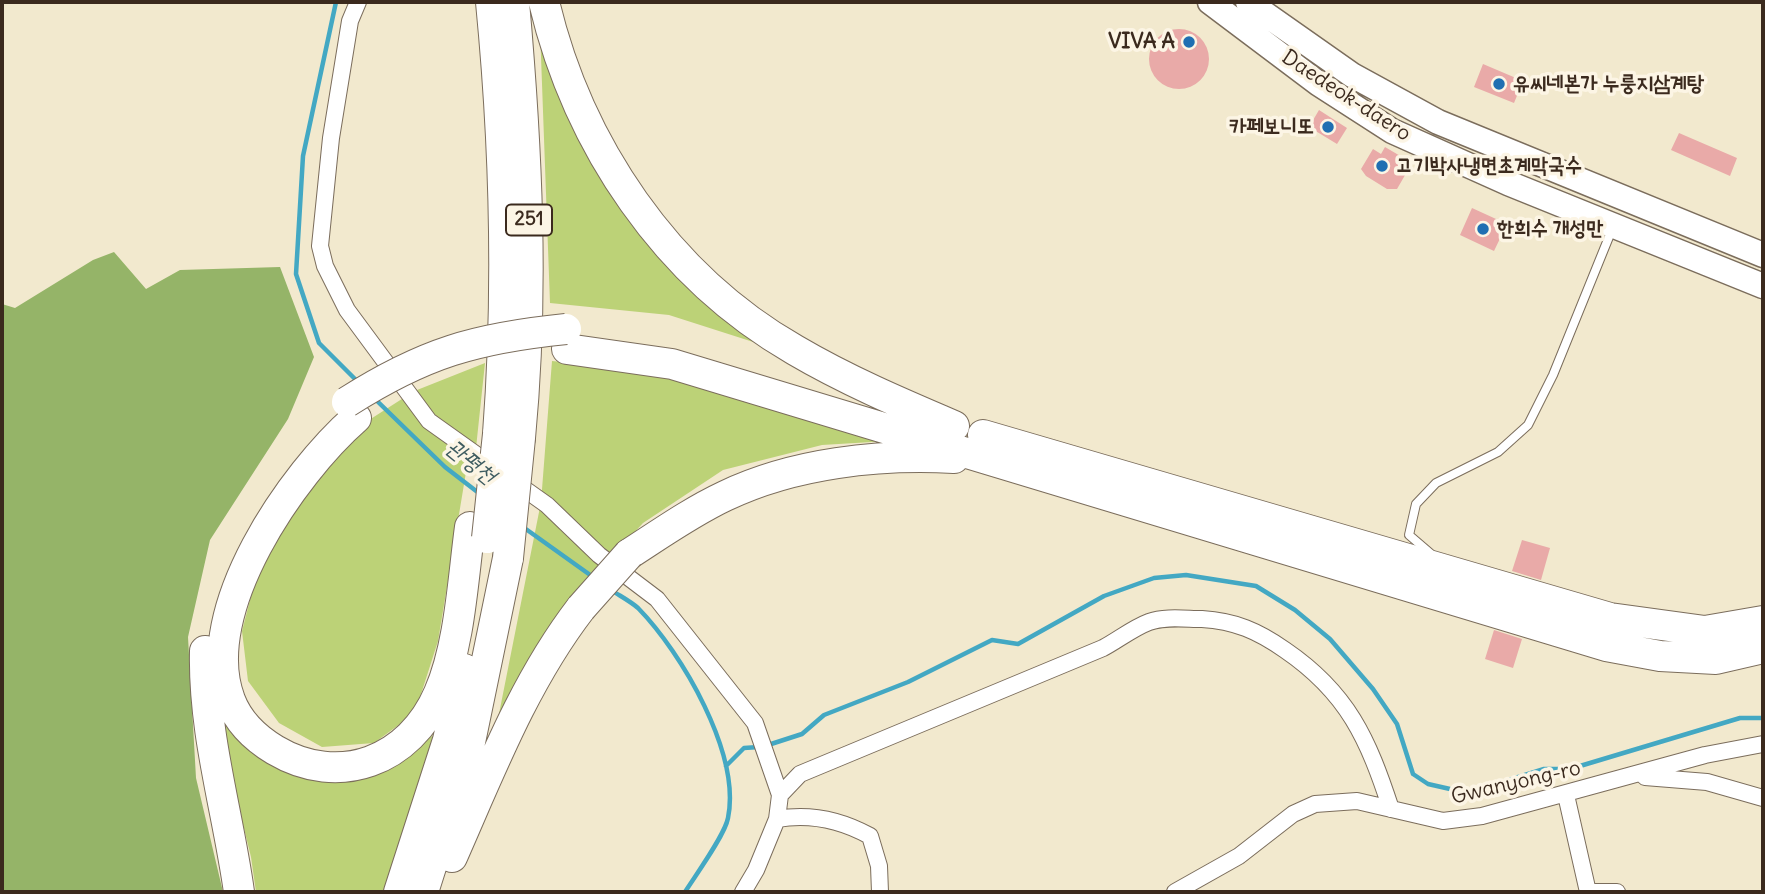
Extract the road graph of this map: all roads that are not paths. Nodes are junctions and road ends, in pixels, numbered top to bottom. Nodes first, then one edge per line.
1 (358, 2) edge
2 (491, 2) edge
3 (514, 2) edge
4 (544, 2) edge
5 (1210, 2) edge
6 (1248, 2) edge
7 (1613, 226) junction
8 (1763, 255) edge
9 (1763, 286) edge
10 (566, 339) junction
11 (351, 410) junction
12 (954, 426) junction
13 (500, 434) junction
14 (1014, 466) junction
15 (488, 541) junction
16 (1451, 571) junction
17 (1763, 621) edge
18 (1763, 648) edge
19 (1763, 744) edge
20 (1705, 755) junction
21 (1618, 779) junction
22 (1707, 782) junction
23 (778, 789) junction
24 (1566, 795) junction
25 (1763, 798) edge
26 (1391, 809) junction
27 (778, 819) junction
28 (239, 892) edge
29 (399, 892) edge
30 (423, 892) edge
31 (436, 892) edge
32 (743, 892) edge
33 (880, 892) edge
34 (1175, 892) edge
35 (1588, 892) edge
36 (1617, 892) edge

1 - 23 street
2 - 13 highway, 251
3 - 13 highway, 251
4 - 12 highway
5 - 7 main road, Daedeok-daero
6 - 8 main road, Daedeok-daero
7 - 9 main road, Daedeok-daero
7 - 16 lane
10 - 11 highway, bridge
10 - 12 highway
10 - 14 highway
11 - 15 highway
11 - 28 highway
12 - 16 highway
13 - 15 highway
13 - 15 highway, 251, bridge
14 - 18 highway
14 - 31 highway, bridge
15 - 29 highway, 251
15 - 30 highway, 251
16 - 17 highway
19 - 20 street, Gwanyong-ro
20 - 21 street, Gwanyong-ro
20 - 22 street
21 - 22 street
21 - 24 street, Gwanyong-ro
22 - 25 street
23 - 26 street
23 - 27 street
24 - 26 street, Gwanyong-ro
24 - 35 street
26 - 34 street, Gwanyong-ro
27 - 32 street
27 - 33 street
35 - 36 street

